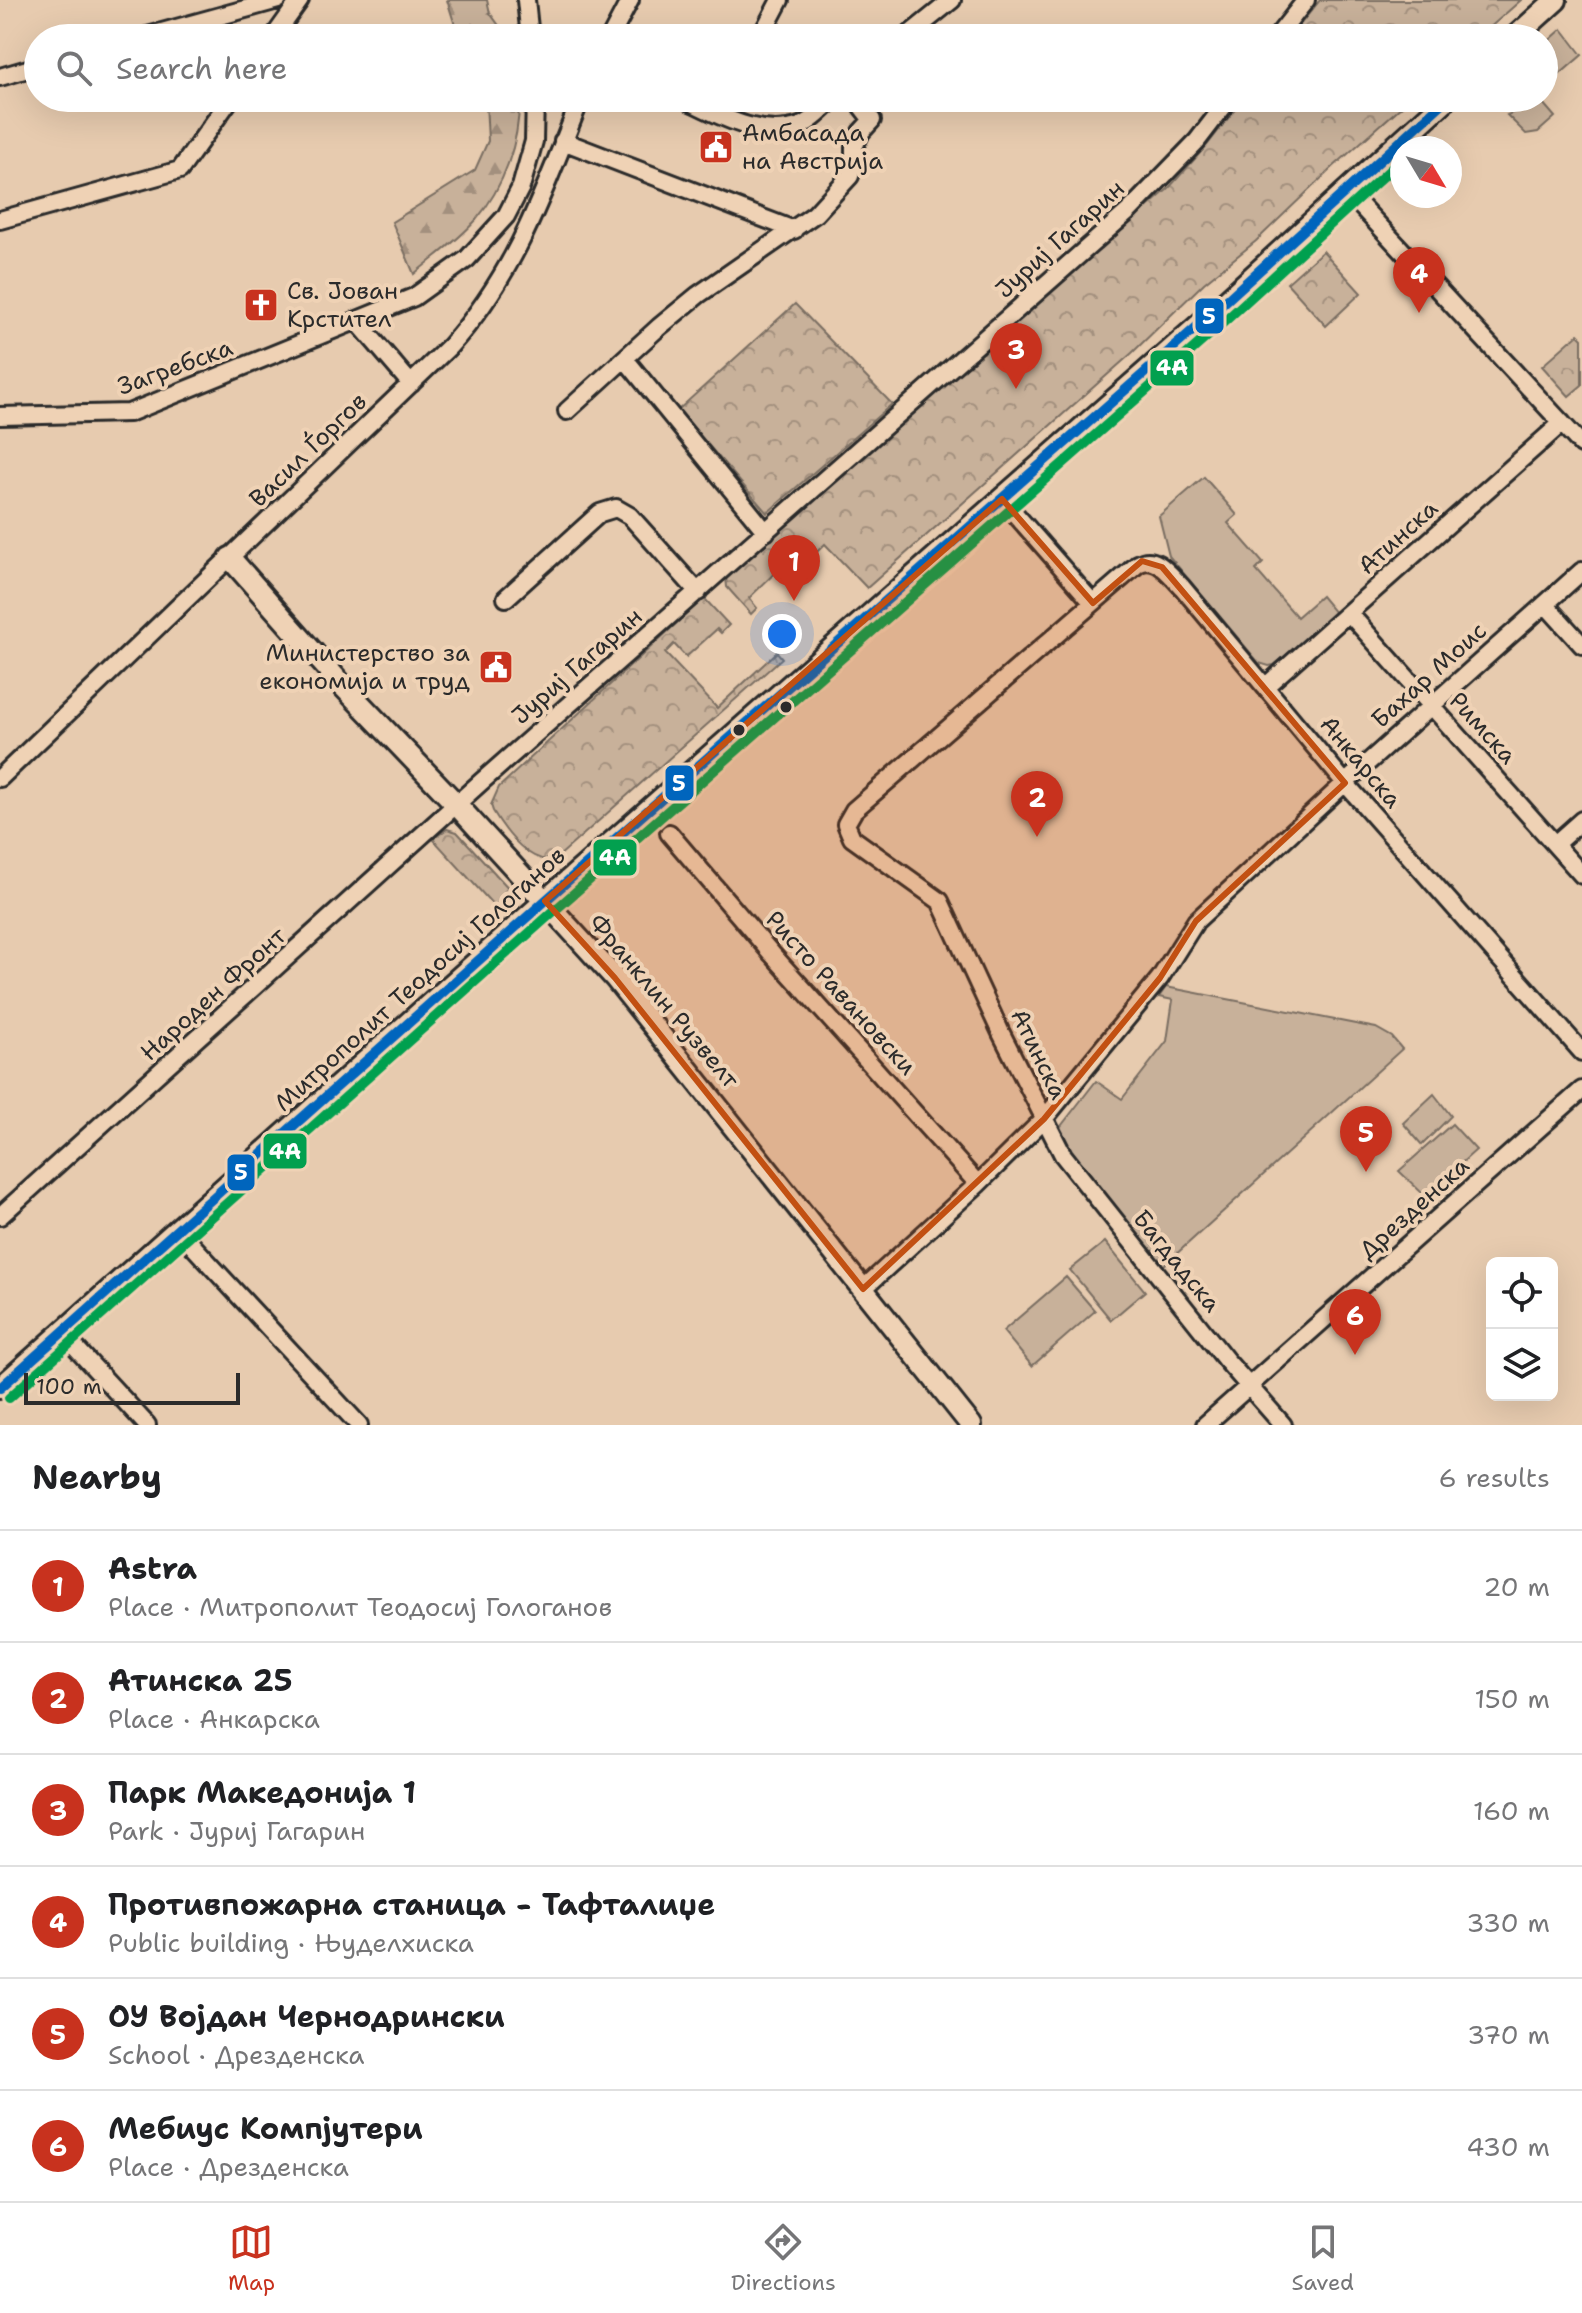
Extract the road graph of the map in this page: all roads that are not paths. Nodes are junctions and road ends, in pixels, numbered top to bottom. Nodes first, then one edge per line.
1 (278, 0) edge
2 (300, 0) edge
3 (526, 0) edge
4 (630, 0) edge
5 (780, 0) edge
6 (952, 0) edge
7 (1306, 0) edge
8 (1556, 0) edge
9 (191, 24) edge
10 (283, 24) edge
11 (529, 24) edge
12 (617, 24) edge
13 (767, 24) edge
14 (922, 24) edge
15 (1287, 24) edge
16 (1529, 24) edge
17 (24, 70) edge
18 (0, 77) edge
19 (221, 112) edge
20 (535, 112) edge
21 (576, 112) edge
22 (718, 112) edge
23 (818, 112) edge
24 (866, 112) edge
25 (1219, 112) edge
26 (1433, 112) edge
27 (563, 141) junction
28 (1347, 191) junction
29 (0, 220) edge
30 (794, 230) junction
31 (357, 321) junction
32 (625, 359) junction
33 (411, 384) junction
34 (567, 411) dead end
35 (0, 416) edge
36 (1562, 423) junction
37 (1582, 445) edge
38 (1002, 499) junction
39 (766, 532) junction
40 (230, 558) junction
41 (1582, 571) edge
42 (698, 592) junction
43 (506, 598) dead end
44 (1093, 603) junction
45 (1545, 604) junction
46 (1349, 613) junction
47 (1582, 645) edge
48 (1266, 686) junction
49 (1430, 706) junction
50 (0, 778) edge
51 (1345, 783) junction
52 (456, 804) junction
53 (1582, 820) edge
54 (669, 833) dead end
55 (1555, 844) junction
56 (1582, 875) edge
57 (545, 901) junction
58 (950, 922) joint
59 (1582, 1052) edge
60 (1582, 1090) edge
61 (1044, 1119) junction
62 (978, 1184) junction
63 (0, 1216) edge
64 (191, 1244) dead end
65 (863, 1289) junction
66 (62, 1333) junction
67 (1250, 1386) junction
68 (0, 1388) edge
69 (147, 1425) edge
70 (359, 1425) edge
71 (971, 1425) edge
72 (1205, 1425) edge
73 (1283, 1425) edge

1 - 9 street
2 - 10 street
3 - 11 street
4 - 12 street
5 - 13 street
6 - 14 street
7 - 15 street
8 - 16 street
17 - 18 street
19 - 29 street
20 - 31 street, Загребска
21 - 27 street, Васил Ѓоргов
22 - 23 street
24 - 30 street
25 - 39 street, Јуриј Гагарин
26 - 28 street, Митрополит Теодосиј Гологанов
27 - 30 street
27 - 33 street, Васил Ѓоргов
28 - 36 street
28 - 38 street, Митрополит Теодосиј Гологанов
30 - 32 street
31 - 33 street
31 - 35 street, Загребска
32 - 34 street
32 - 39 street
33 - 40 street, Васил Ѓоргов
36 - 37 street
36 - 46 street, Атинска
38 - 44 street
38 - 57 street, Митрополит Теодосиј Гологанов
39 - 42 street, Јуриј Гагарин
40 - 50 street, Васил Ѓоргов
40 - 52 street, Франклин Рузвелт
41 - 45 street, Бахар Моис
42 - 43 street
42 - 52 street, Јуриј Гагарин
44 - 48 street, Анкарска
44 - 58 street, Анкарска
45 - 47 street
45 - 49 street, Бахар Моис
46 - 48 street, Атинска
46 - 49 street, Римска
48 - 51 street, Анкарска
49 - 51 street, Бахар Моис
49 - 55 street, Римска
51 - 59 street, Анкарска
51 - 61 street, Бахар Моис
52 - 57 street, Франклин Рузвелт
52 - 63 street, Народен Фронт
53 - 55 street
54 - 62 street, Ристо Равановски
55 - 56 street, Римска
57 - 65 street, Франклин Рузвелт
57 - 66 street, Митрополит Теодосиј Гологанов
58 - 61 street, Атинска
60 - 67 street, Дрезденска
61 - 62 street, Бахар Моис
61 - 67 street, Багдадска
62 - 65 street, Бахар Моис
64 - 70 street
65 - 71 street, Франклин Рузвелт
66 - 68 street, Митрополит Теодосиј Гологанов
66 - 69 street
67 - 72 street, Дрезденска
67 - 73 street, Багдадска

